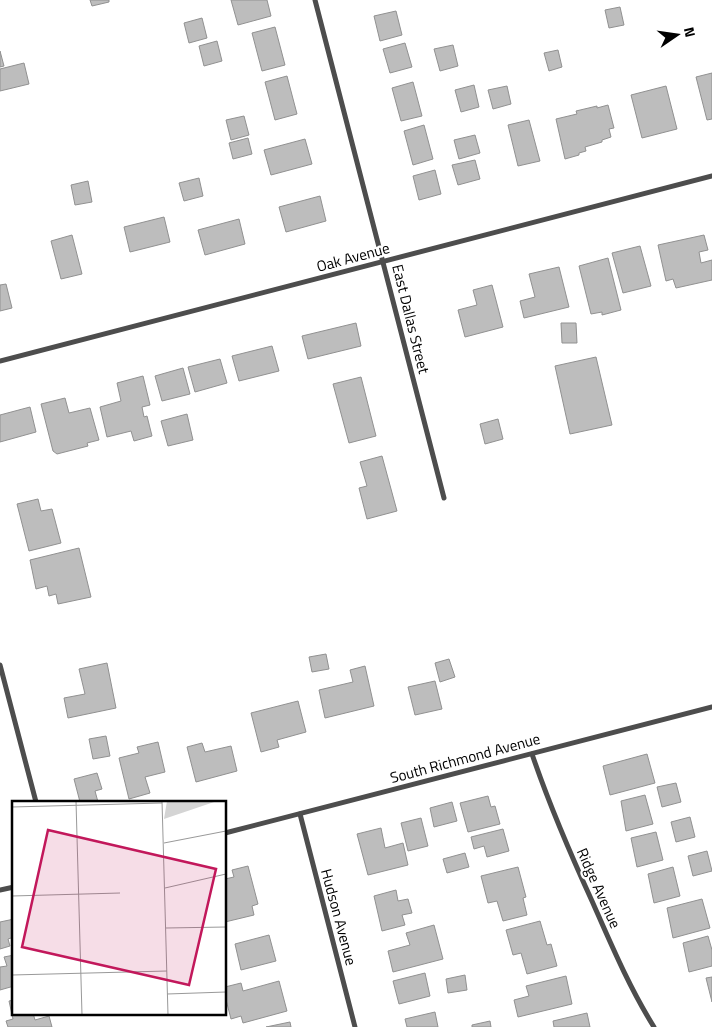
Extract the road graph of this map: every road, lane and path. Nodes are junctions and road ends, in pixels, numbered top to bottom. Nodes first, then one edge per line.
1 (315, 0) edge
2 (712, 176) edge
3 (383, 262) junction
4 (0, 361) edge
5 (444, 498) dead end
6 (0, 665) edge
7 (712, 707) edge
8 (532, 754) junction
9 (36, 801) edge
10 (300, 814) junction
11 (226, 833) edge
12 (355, 1027) edge
13 (654, 1027) edge

1 - 3 street, East Dallas Street
2 - 3 street, Oak Avenue
3 - 4 street, Oak Avenue
3 - 5 street, East Dallas Street
6 - 9 street
7 - 8 street, South Richmond Avenue
8 - 10 street, South Richmond Avenue
8 - 13 street, Ridge Avenue
10 - 11 street, South Richmond Avenue
10 - 12 street, Hudson Avenue

